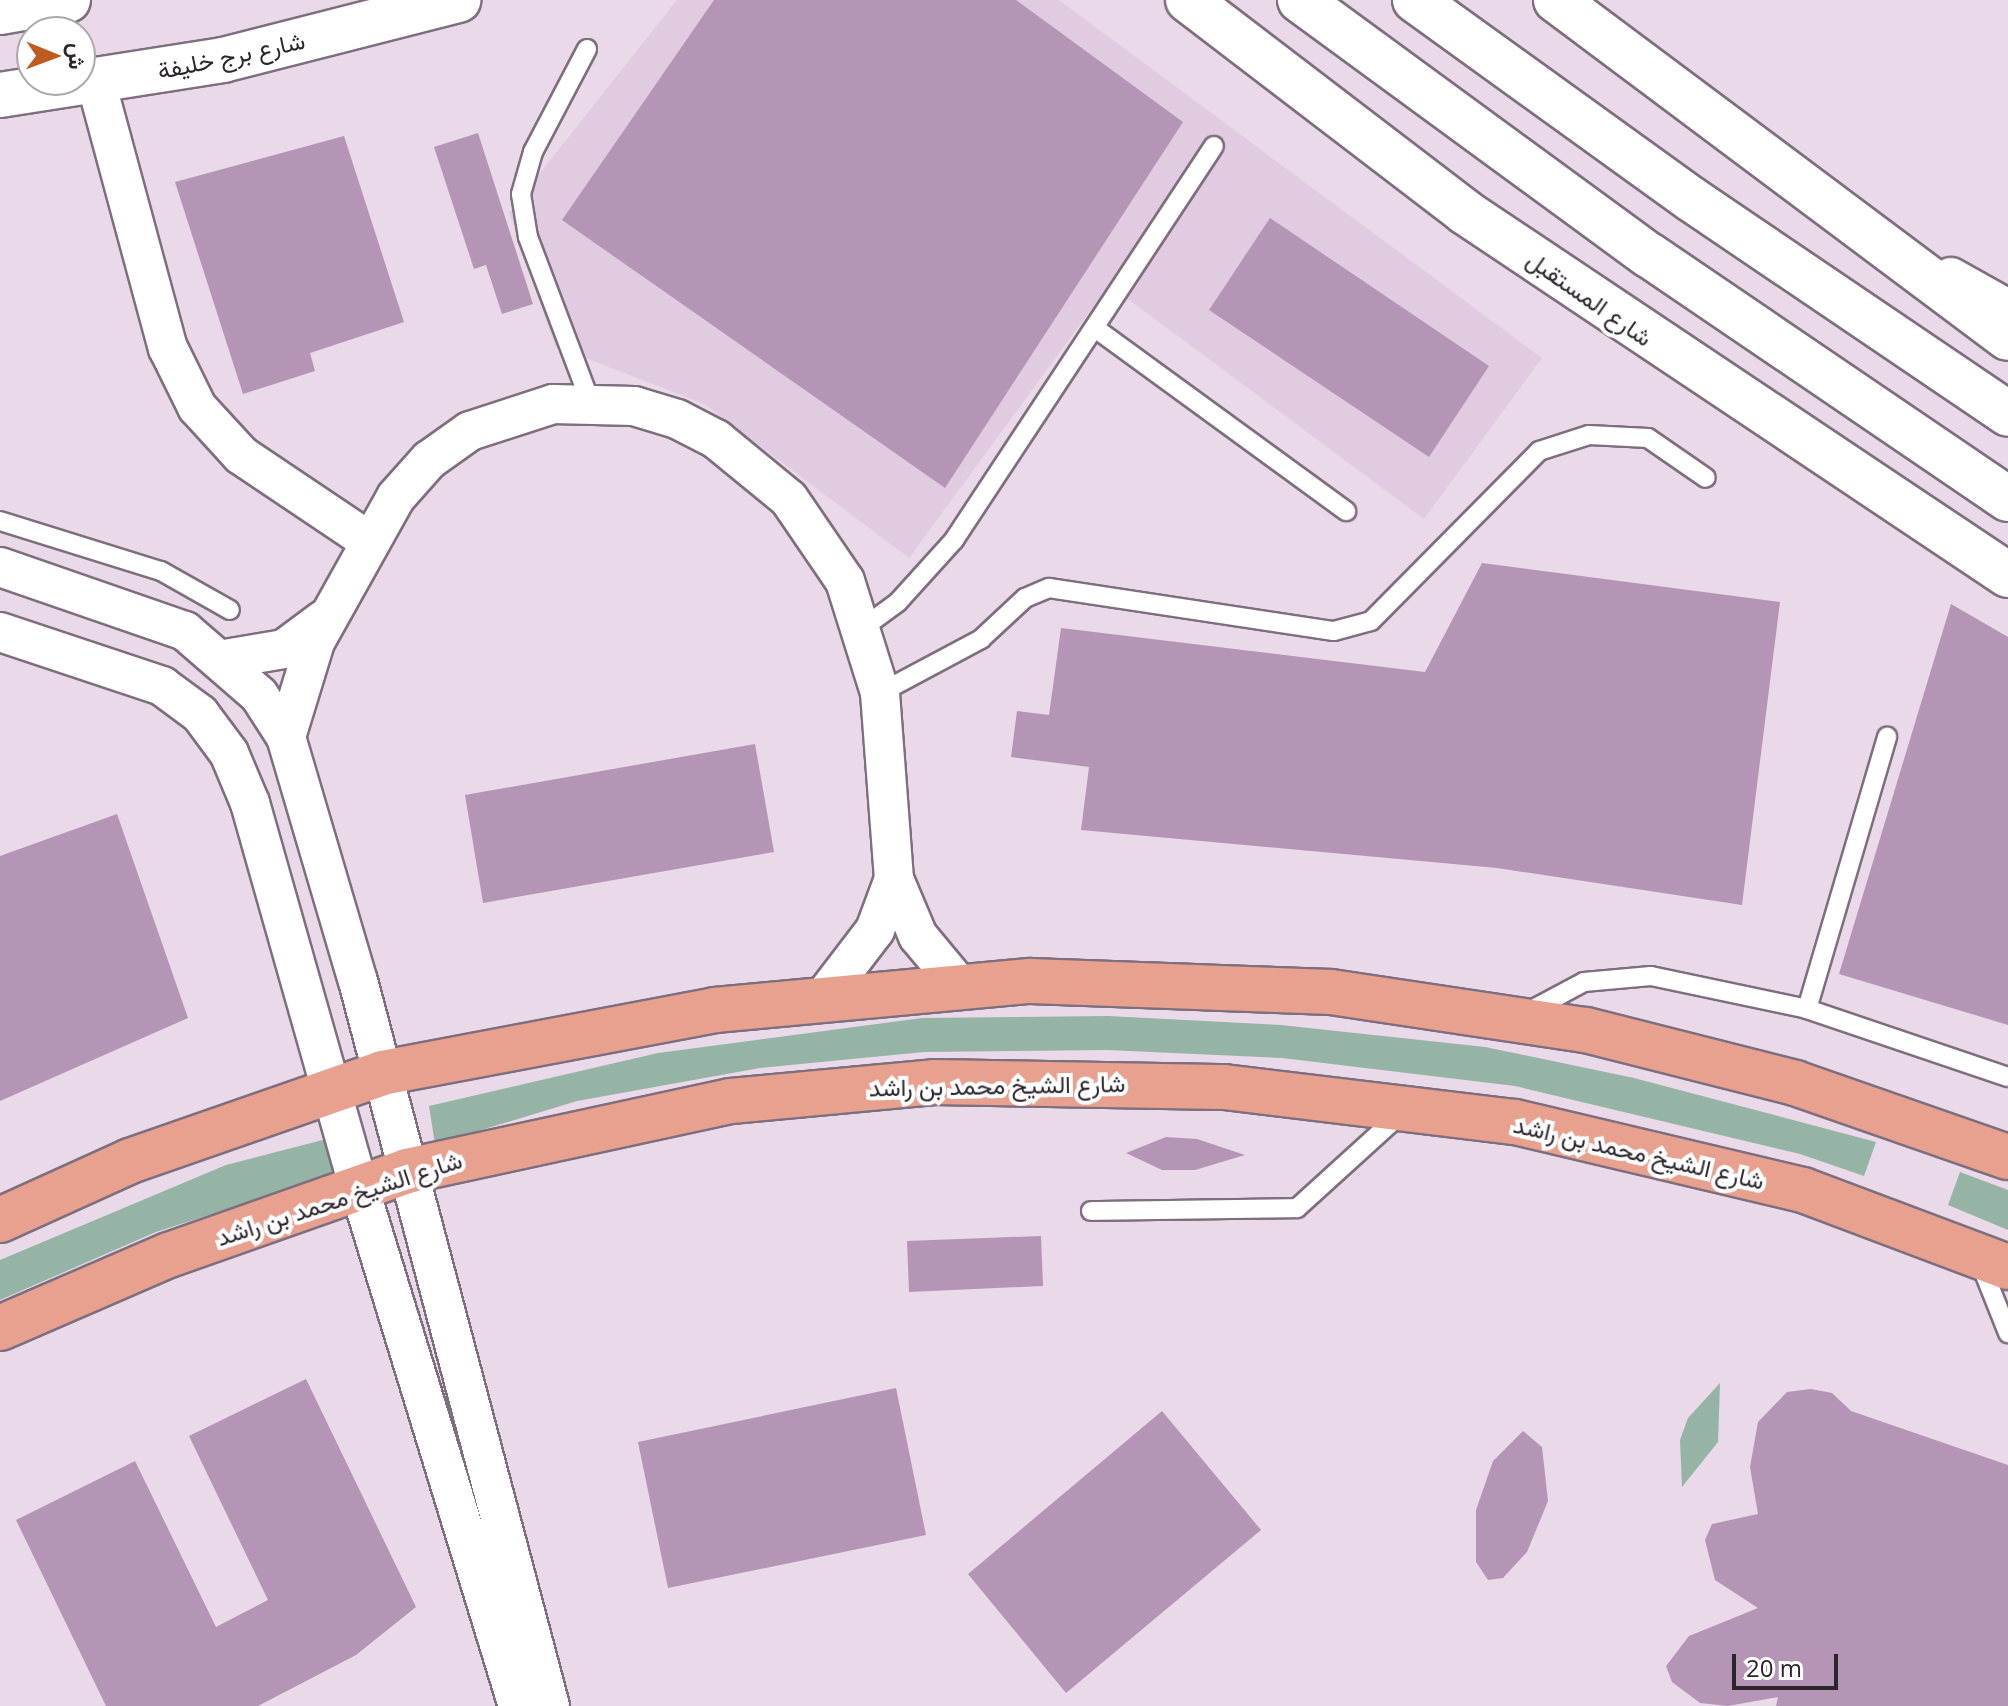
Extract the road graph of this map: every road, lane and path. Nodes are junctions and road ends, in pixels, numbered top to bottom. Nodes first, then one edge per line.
1 (68, 0) edge
2 (375, 0) edge
3 (458, 0) edge
4 (1188, 0) edge
5 (1415, 0) edge
6 (1556, 0) edge
7 (1304, 4) edge
8 (0, 12) edge
9 (337, 31) junction
10 (587, 49) dead end
11 (96, 82) joint
12 (1214, 146) dead end
13 (1862, 229) junction
14 (2008, 309) edge
15 (1095, 328) junction
16 (2008, 338) edge
17 (590, 401) junction
18 (2008, 414) edge
19 (1706, 478) dead end
20 (2008, 499) edge
21 (1346, 511) dead end
22 (0, 521) edge
23 (369, 541) junction
24 (0, 567) edge
25 (2008, 575) edge
26 (230, 610) dead end
27 (331, 613) junction
28 (864, 627) junction
29 (0, 632) edge
30 (225, 659) junction
31 (880, 693) junction
32 (286, 737) junction
33 (1887, 737) dead end
34 (894, 879) junction
35 (958, 984) junction
36 (823, 998) junction
37 (1807, 1009) junction
38 (1516, 1018) junction
39 (382, 1073) junction
40 (2008, 1077) edge
41 (332, 1088) junction
42 (1409, 1106) junction
43 (2008, 1157) edge
44 (407, 1171) junction
45 (359, 1187) junction
46 (1091, 1211) dead end
47 (0, 1220) edge
48 (1992, 1260) edge
49 (0, 1328) edge
50 (2008, 1333) edge
51 (518, 1706) edge
52 (550, 1706) edge

1 - 8 street
2 - 9 street
3 - 9 street, شارع برج خليفة
4 - 25 street, شارع المستقبل
5 - 18 street
6 - 13 street
7 - 20 street
9 - 11 street, شارع برج خليفة
10 - 17 lane
11 - 23 street
12 - 15 lane
13 - 14 street
13 - 16 street
15 - 21 lane
15 - 28 lane
17 - 23 street
17 - 28 street
19 - 31 lane
22 - 26 lane
23 - 27 street
24 - 30 street
27 - 30 street
27 - 32 street
28 - 31 street
29 - 41 street
30 - 32 street
31 - 34 street
32 - 39 street
33 - 37 lane
34 - 35 street
34 - 36 street
35 - 36 main road
35 - 38 main road
36 - 39 main road
37 - 38 lane
37 - 40 lane
38 - 43 main road
39 - 41 main road
39 - 44 street
41 - 45 street
41 - 47 main road
42 - 44 main road, شارع الشيخ محمد بن راشد
42 - 46 lane
42 - 48 main road, شارع الشيخ محمد بن راشد
44 - 45 main road, شارع الشيخ محمد بن راشد
44 - 52 street
45 - 49 main road, شارع الشيخ محمد بن راشد
45 - 51 street
48 - 50 lane

